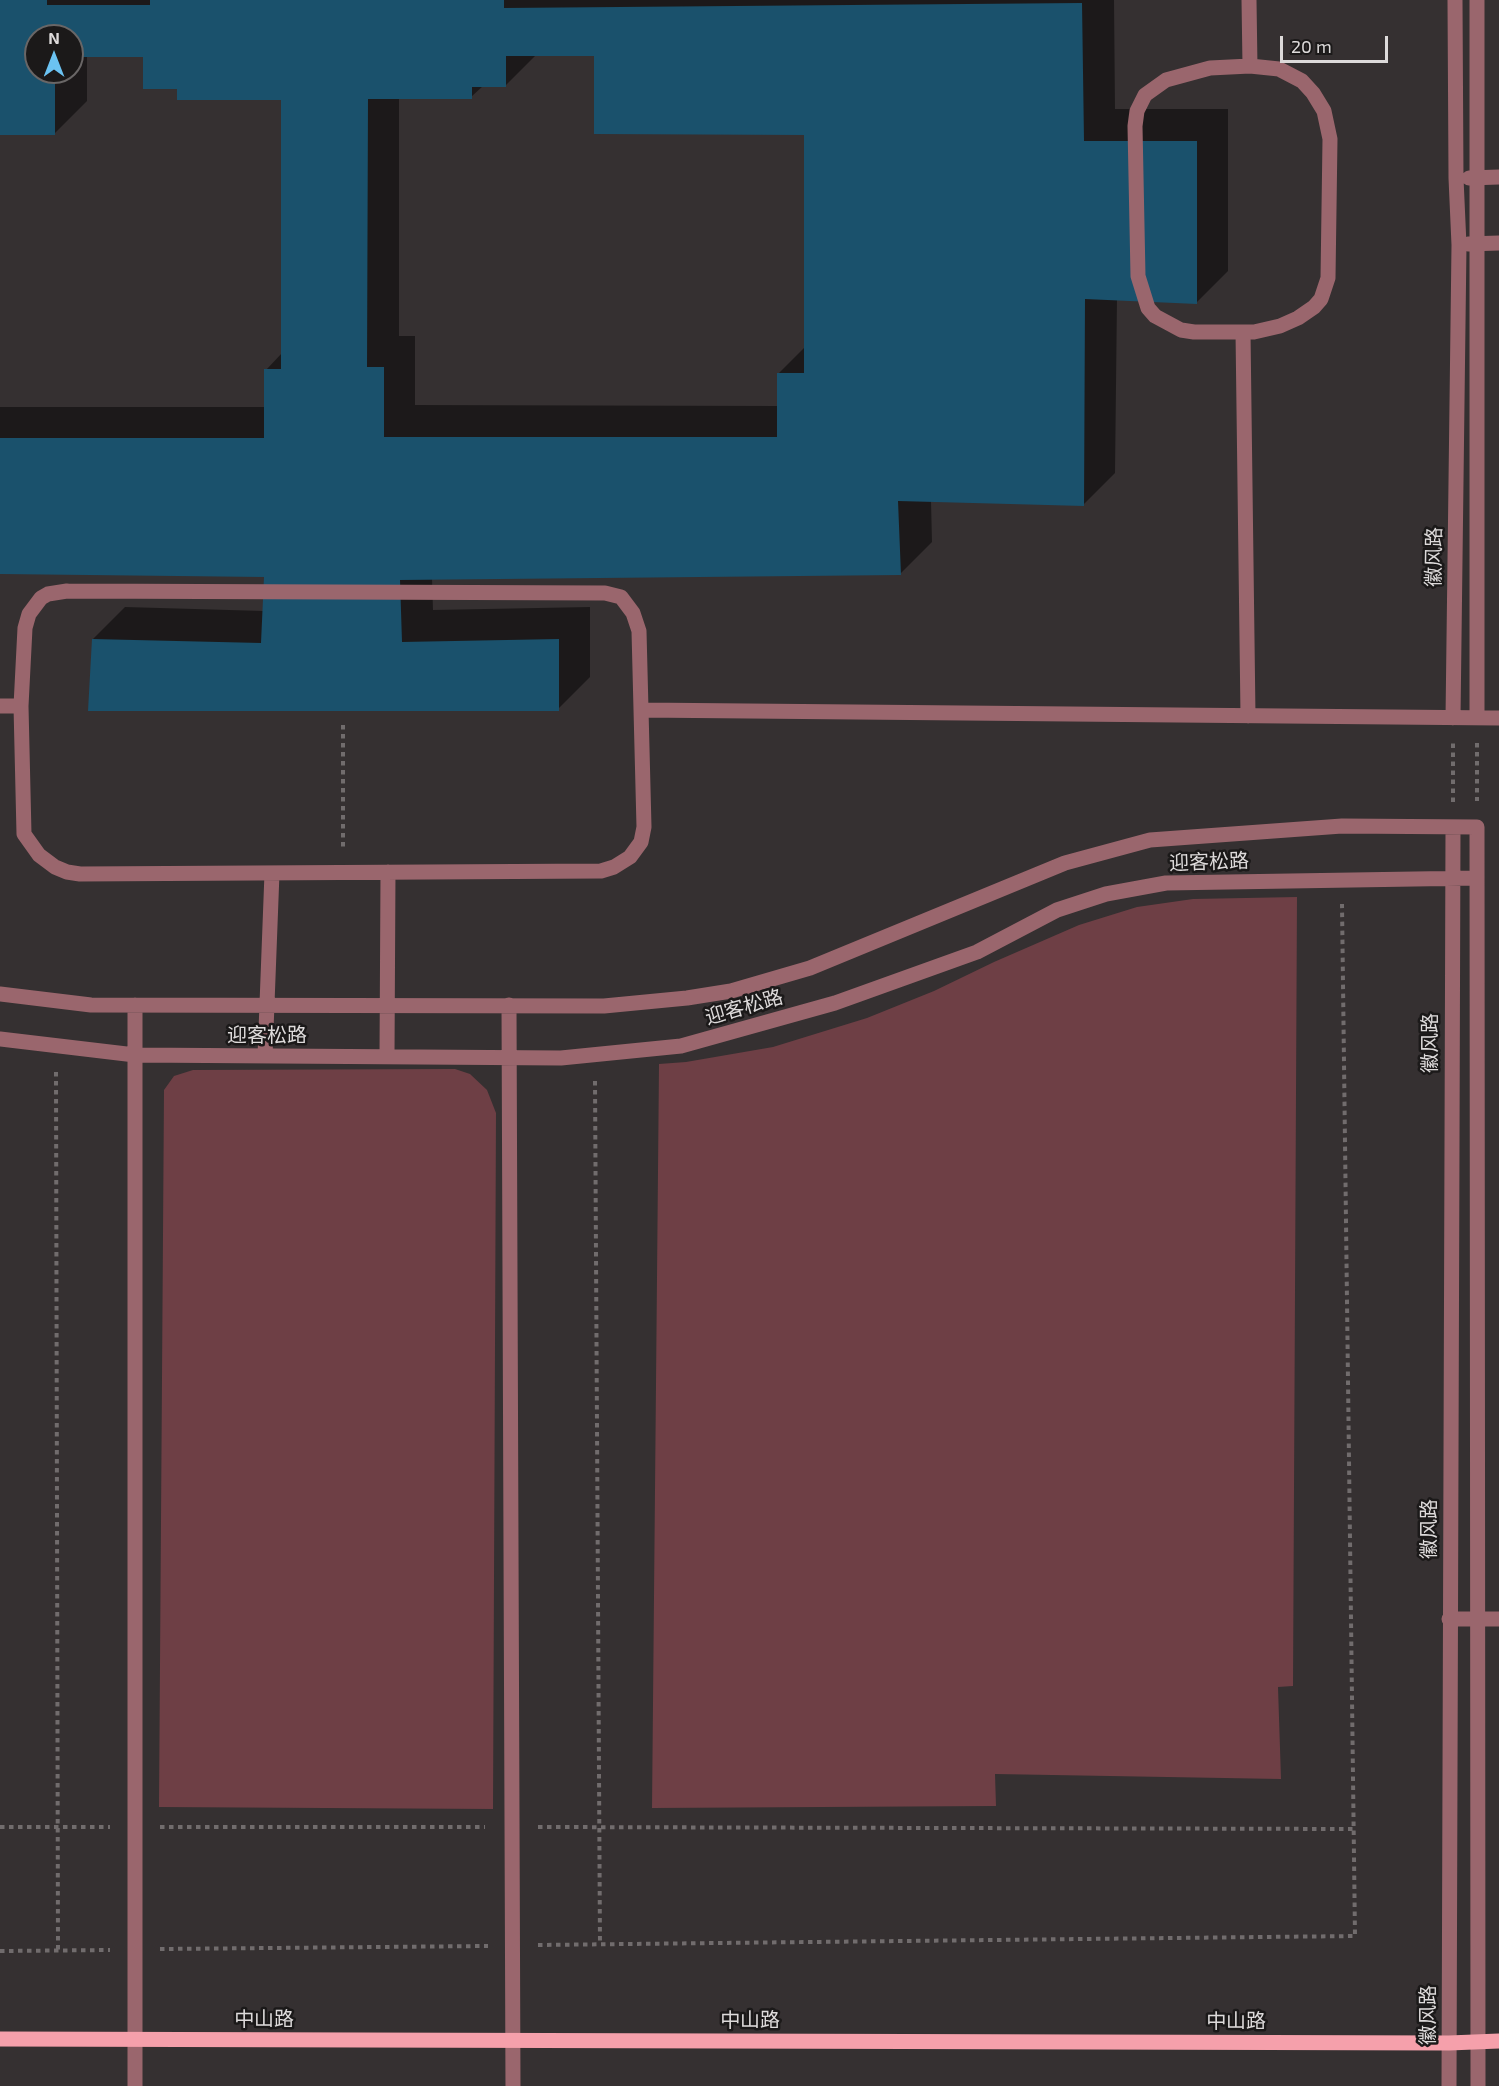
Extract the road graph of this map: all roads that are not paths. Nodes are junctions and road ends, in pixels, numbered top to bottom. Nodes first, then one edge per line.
1 (1249, 0) edge
2 (1455, 0) edge
3 (1477, 0) edge
4 (1250, 66) junction
5 (1499, 177) edge
6 (1456, 178) junction
7 (1477, 178) junction
8 (1499, 243) edge
9 (1477, 244) junction
10 (1459, 245) junction
11 (1244, 332) junction
12 (0, 706) edge
13 (21, 706) junction
14 (641, 710) junction
15 (1248, 716) junction
16 (1453, 718) junction
17 (1477, 718) junction
18 (1499, 718) edge
19 (1453, 827) junction
20 (388, 872) junction
21 (272, 873) junction
22 (1452, 878) junction
23 (1477, 878) junction
24 (0, 994) edge
25 (135, 1005) junction
26 (509, 1005) junction
27 (267, 1006) junction
28 (387, 1006) junction
29 (0, 1040) edge
30 (135, 1055) junction
31 (266, 1056) junction
32 (387, 1056) junction
33 (509, 1057) junction
34 (1449, 1619) junction
35 (1478, 1619) junction
36 (1499, 1619) edge
37 (0, 2039) edge
38 (135, 2039) junction
39 (512, 2040) junction
40 (1499, 2041) edge
41 (1478, 2042) junction
42 (1449, 2043) junction
43 (135, 2086) edge
44 (513, 2086) edge
45 (1449, 2086) edge
46 (1478, 2086) edge

1 - 4 street
2 - 6 street, 徽风路
3 - 7 street
4 - 11 street
4 - 11 street
5 - 7 street
6 - 7 street
6 - 10 street, 徽风路
7 - 9 street
8 - 9 street
9 - 10 street
9 - 17 street
10 - 16 street, 徽风路
11 - 15 street
12 - 13 street
13 - 14 street
13 - 21 street
14 - 15 street
14 - 20 street
15 - 16 street
16 - 17 street
17 - 18 street
19 - 22 street, 徽风路
19 - 23 street, 迎客松路
19 - 26 street, 迎客松路
20 - 21 street
20 - 28 street
21 - 27 street
22 - 23 street, 迎客松路
22 - 33 street, 迎客松路
22 - 34 street, 徽风路
23 - 35 street
24 - 25 street, 迎客松路
25 - 27 street, 迎客松路
25 - 30 street
26 - 28 street, 迎客松路
26 - 33 street
27 - 28 street, 迎客松路
27 - 31 street
28 - 32 street
29 - 30 street, 迎客松路
30 - 31 street, 迎客松路
30 - 38 street
31 - 32 street, 迎客松路
32 - 33 street, 迎客松路
33 - 39 street
34 - 35 street
34 - 42 street, 徽风路
35 - 36 street
35 - 41 street
37 - 38 main road, 中山路
38 - 39 main road, 中山路
38 - 43 street
39 - 42 main road, 中山路
39 - 44 street
40 - 41 main road, 中山路
41 - 42 main road, 中山路
41 - 46 street
42 - 45 street, 徽风路

